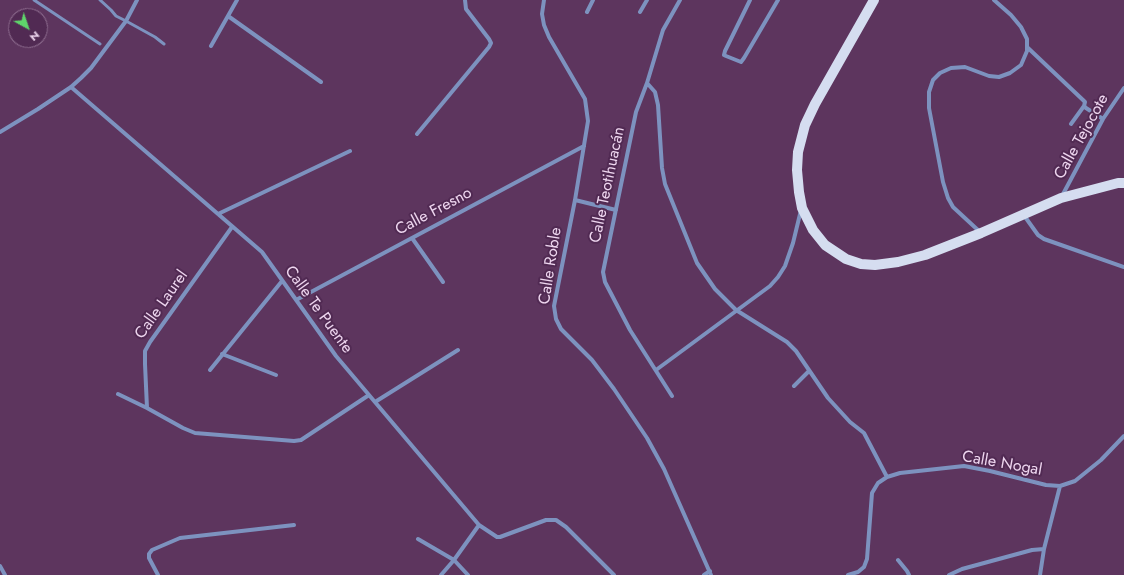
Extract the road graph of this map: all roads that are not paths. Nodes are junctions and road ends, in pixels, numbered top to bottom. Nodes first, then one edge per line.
1 (34, 0) edge
2 (100, 0) edge
3 (137, 0) edge
4 (237, 0) edge
5 (465, 0) edge
6 (544, 0) edge
7 (593, 0) edge
8 (646, 0) edge
9 (680, 0) edge
10 (750, 0) edge
11 (778, 0) edge
12 (874, 0) edge
13 (994, 0) edge
14 (587, 12) dead end
15 (640, 12) dead end
16 (228, 16) junction
17 (126, 21) junction
18 (100, 44) dead end
19 (164, 44) dead end
20 (211, 46) dead end
21 (1027, 47) junction
22 (321, 82) dead end
23 (647, 83) junction
24 (71, 86) junction
25 (1123, 90) edge
26 (1084, 106) junction
27 (1103, 120) junction
28 (1071, 124) dead end
29 (0, 132) edge
30 (417, 134) dead end
31 (584, 146) junction
32 (350, 151) dead end
33 (1124, 183) edge
34 (1061, 198) junction
35 (575, 200) junction
36 (802, 208) junction
37 (616, 210) junction
38 (218, 214) junction
39 (1023, 214) junction
40 (232, 228) junction
41 (981, 233) junction
42 (412, 238) junction
43 (1124, 267) edge
44 (282, 281) junction
45 (443, 282) dead end
46 (296, 300) junction
47 (736, 310) junction
48 (458, 350) dead end
49 (222, 354) junction
50 (210, 370) dead end
51 (656, 370) junction
52 (809, 371) junction
53 (276, 375) dead end
54 (794, 386) dead end
55 (118, 394) dead end
56 (369, 395) junction
57 (672, 396) dead end
58 (375, 402) junction
59 (147, 408) junction
60 (1124, 436) edge
61 (887, 477) junction
62 (1060, 486) junction
63 (294, 525) dead end
64 (479, 526) junction
65 (418, 539) dead end
66 (1044, 549) junction
67 (454, 560) junction
68 (898, 560) dead end
69 (0, 566) edge
70 (711, 573) edge
71 (5, 575) edge
72 (158, 575) edge
73 (441, 575) edge
74 (468, 575) edge
75 (614, 575) edge
76 (704, 575) edge
77 (848, 575) edge
78 (909, 575) edge
79 (949, 575) edge
80 (1040, 575) edge

1 - 18 lane
2 - 17 lane
3 - 17 street
4 - 16 street
5 - 30 street
6 - 31 street, Calle Roble
7 - 14 street
8 - 15 street
9 - 23 street, Calle Teotihuacán
10 - 11 street
12 - 36 main road
13 - 21 street
16 - 20 street
16 - 22 street
17 - 19 lane
17 - 24 street
21 - 26 street
21 - 41 street
23 - 37 street, Calle Teotihuacán
23 - 47 street
24 - 29 street
24 - 38 street, Calle Te Puente
25 - 27 street, Calle Tejocote
26 - 27 street
26 - 28 street
27 - 34 street, Calle Tejocote
31 - 35 street, Calle Roble
31 - 42 street, Calle Fresno
32 - 38 street
33 - 34 main road
34 - 39 main road
35 - 37 street
35 - 70 street, Calle Roble
36 - 41 main road
36 - 47 street
37 - 51 street, Calle Teotihuacán
38 - 40 street, Calle Te Puente
39 - 41 main road
39 - 43 street
40 - 44 street, Calle Te Puente
40 - 59 street, Calle Laurel
42 - 45 street
42 - 46 street, Calle Fresno
44 - 46 street, Calle Te Puente
44 - 49 street
46 - 56 street, Calle Te Puente
47 - 51 street
47 - 52 street
48 - 58 street
49 - 50 street
49 - 53 street
51 - 57 street, Calle Teotihuacán
52 - 54 street
52 - 61 street
55 - 59 street
56 - 58 street, Calle Te Puente
56 - 59 street
58 - 64 street, Calle Te Puente
60 - 62 street
61 - 62 street, Calle Nogal
61 - 77 street
62 - 66 street
63 - 72 street
64 - 67 street
64 - 75 street, Calle Te Puente
65 - 67 street
66 - 79 street
66 - 80 street
67 - 73 street
67 - 74 street
68 - 78 street
69 - 71 street
70 - 76 street

